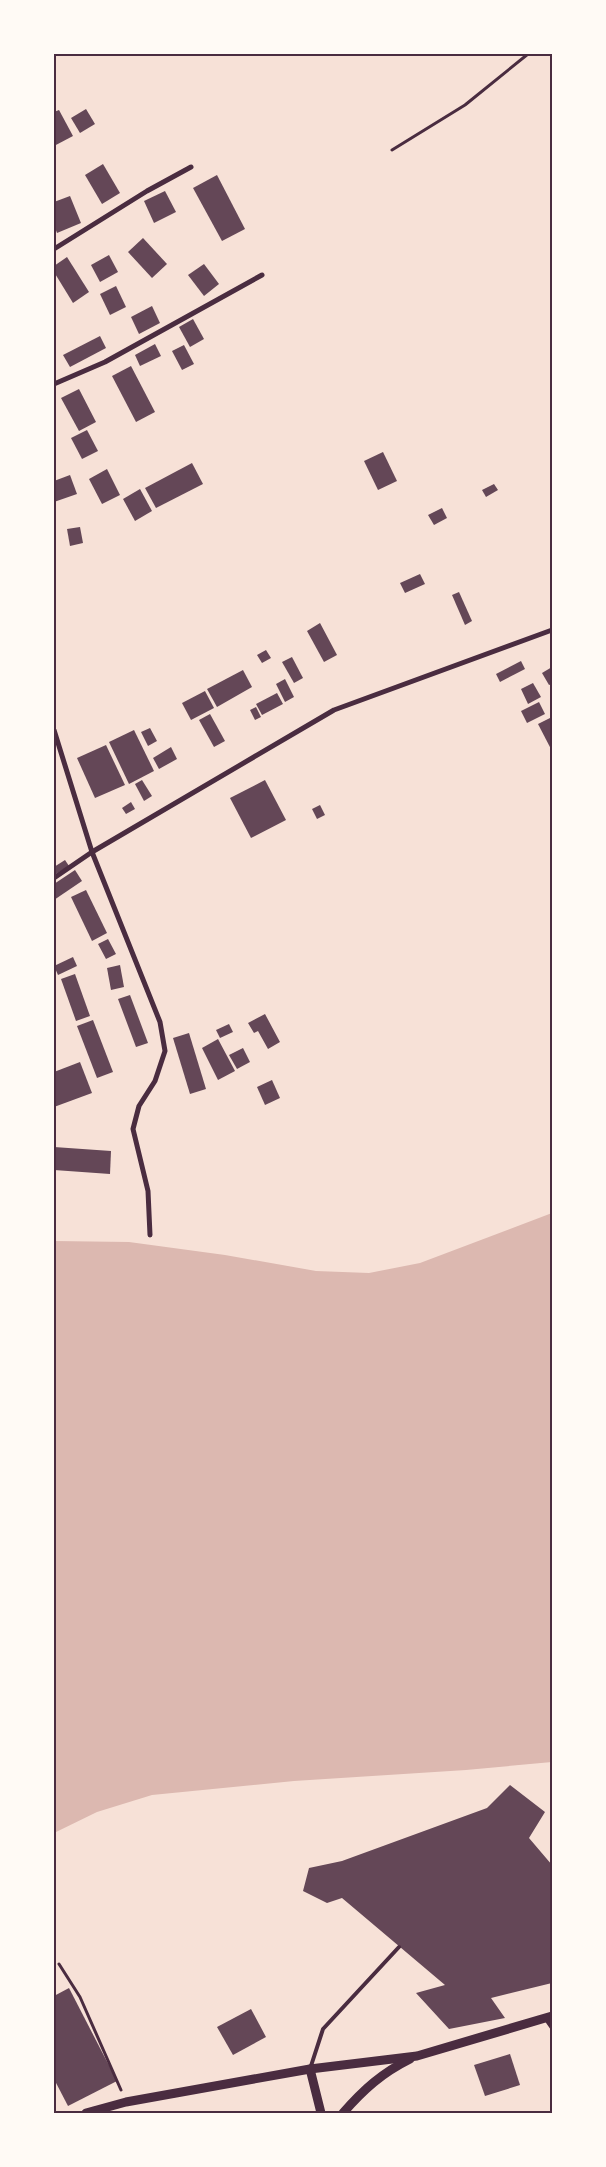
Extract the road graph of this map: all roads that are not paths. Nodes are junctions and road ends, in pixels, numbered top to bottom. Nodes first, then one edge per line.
1 (191, 167) dead end
2 (54, 249) edge
3 (262, 275) dead end
4 (54, 384) edge
5 (552, 630) edge
6 (54, 730) edge
7 (92, 852) junction
8 (54, 878) edge
9 (150, 1235) dead end
10 (399, 1947) dead end
11 (548, 2016) edge
12 (552, 2027) edge
13 (417, 2056) junction
14 (310, 2069) junction
15 (86, 2113) edge
16 (321, 2113) edge
17 (343, 2113) edge

1 - 2 street
3 - 4 street
5 - 7 street
6 - 7 street
7 - 8 street
7 - 9 street
10 - 14 lane
11 - 12 street
11 - 13 street
13 - 14 street
13 - 17 street
14 - 15 street
14 - 16 street

